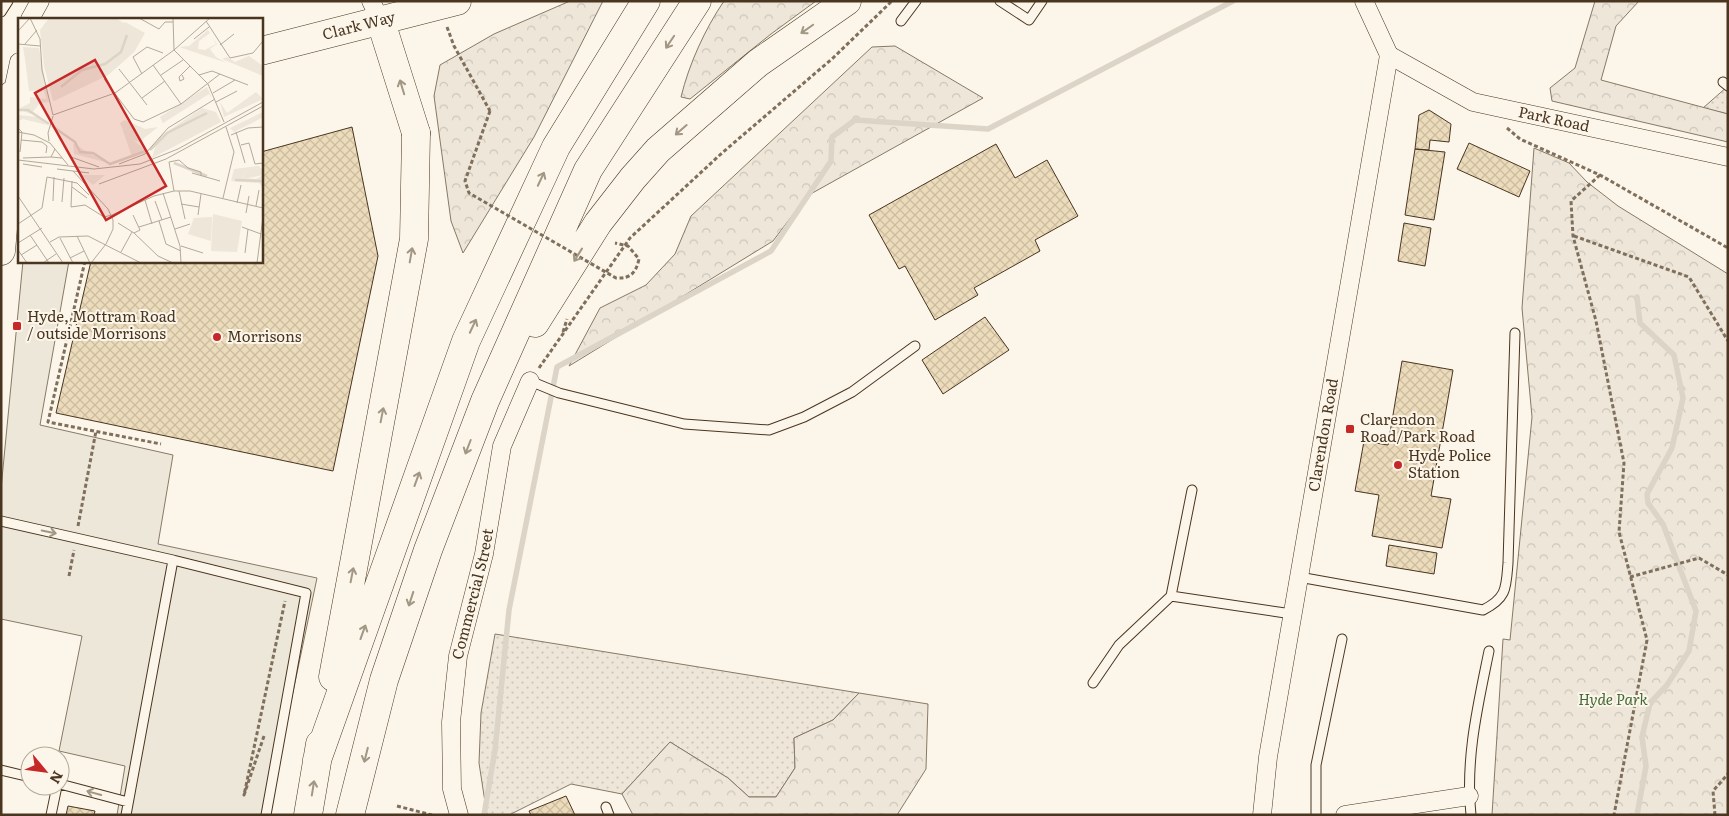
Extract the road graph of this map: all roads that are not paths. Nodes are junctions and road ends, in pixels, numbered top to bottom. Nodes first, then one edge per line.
1 (8, 1) edge
2 (40, 1) edge
3 (646, 1) edge
4 (697, 1) edge
5 (848, 1) edge
6 (916, 1) edge
7 (1000, 1) edge
8 (1042, 1) edge
9 (1364, 1) edge
10 (448, 4) edge
11 (376, 11) edge
12 (1, 12) edge
13 (31, 18) edge
14 (901, 21) dead end
15 (262, 51) edge
16 (1389, 55) junction
17 (18, 66) edge
18 (11, 93) edge
19 (1728, 157) edge
20 (1, 252) edge
21 (1515, 334) dead end
22 (915, 346) dead end
23 (530, 381) joint
24 (486, 401) junction
25 (1192, 490) dead end
26 (1, 521) edge
27 (173, 560) junction
28 (1299, 577) junction
29 (1171, 596) junction
30 (1292, 614) junction
31 (1342, 640) dead end
32 (1489, 651) dead end
33 (1093, 683) dead end
34 (317, 760) junction
35 (1, 770) edge
36 (20, 775) edge
37 (70, 787) edge
38 (55, 796) edge
39 (1469, 796) junction
40 (128, 802) junction
41 (51, 815) edge
42 (126, 815) edge
43 (266, 815) edge
44 (308, 815) edge
45 (350, 815) edge
46 (459, 815) edge
47 (1262, 815) edge
48 (1316, 815) edge
49 (1345, 815) edge
50 (1471, 815) edge

1 - 12 lane
2 - 13 street
34 -> 3 main road
4 -> 24 main road
5 -> 24 main road
6 - 14 lane
7 - 8 lane
9 - 16 street
10 - 11 main road, Clark Way
11 - 15 main road, Clark Way
34 -> 11 main road
16 - 19 street, Park Road
16 - 28 street, Clarendon Road
17 - 18 street
18 - 20 main road
21 - 28 lane
22 - 23 lane
23 - 46 street, Commercial Street
24 -> 45 main road
25 - 29 lane
26 -> 27 lane
27 - 40 lane
27 - 43 lane
28 - 30 street, Clarendon Road
29 - 30 lane
29 - 33 lane
30 - 47 street, Clarendon Road
31 - 48 lane
32 - 39 lane
44 -> 34 main road
35 - 36 lane
40 -> 37 lane
38 - 41 lane
39 - 49 street
39 - 50 lane
40 - 42 lane

